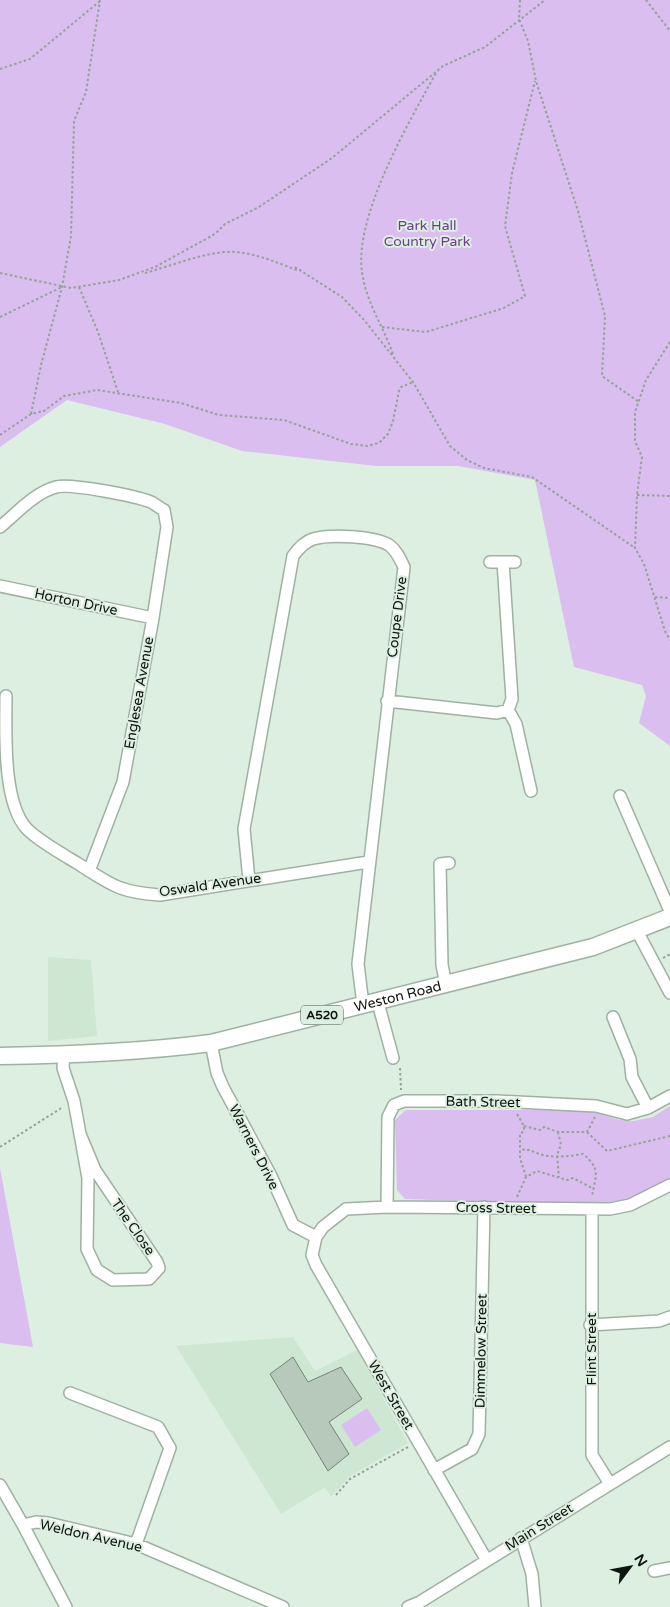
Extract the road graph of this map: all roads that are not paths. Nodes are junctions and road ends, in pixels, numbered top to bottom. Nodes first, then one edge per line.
1 (0, 527) edge
2 (490, 562) dead end
3 (503, 562) junction
4 (516, 562) dead end
5 (0, 586) edge
6 (153, 618) junction
7 (6, 696) dead end
8 (387, 701) junction
9 (508, 710) junction
10 (533, 792) dead end
11 (620, 796) dead end
12 (368, 862) junction
13 (449, 863) dead end
14 (89, 871) junction
15 (249, 880) junction
16 (670, 910) edge
17 (670, 917) edge
18 (637, 931) junction
19 (446, 984) junction
20 (670, 993) edge
21 (370, 1004) junction
22 (613, 1017) dead end
23 (211, 1043) junction
24 (64, 1055) junction
25 (0, 1056) edge
26 (393, 1058) dead end
27 (670, 1096) edge
28 (648, 1108) junction
29 (80, 1134) junction
30 (670, 1185) edge
31 (387, 1206) junction
32 (484, 1208) junction
33 (592, 1210) junction
34 (316, 1237) junction
35 (670, 1317) edge
36 (590, 1325) junction
37 (70, 1392) dead end
38 (670, 1447) edge
39 (434, 1470) junction
40 (610, 1484) junction
41 (0, 1485) edge
42 (23, 1525) junction
43 (521, 1538) junction
44 (136, 1544) junction
45 (486, 1559) junction
46 (670, 1568) edge
47 (654, 1571) dead end
48 (66, 1607) edge
49 (283, 1607) edge
50 (408, 1607) edge
51 (535, 1607) edge

1 - 6 street, Englesea Avenue
2 - 3 street
3 - 4 street
3 - 9 street
5 - 6 street, Horton Drive
6 - 14 street, Englesea Avenue
7 - 14 street, Oswald Avenue
8 - 9 street
8 - 12 street, Coupe Drive
8 - 15 street, Coupe Drive
9 - 10 street
11 - 16 street
12 - 15 street, Oswald Avenue
12 - 21 street, Coupe Drive
13 - 19 street
14 - 15 street, Oswald Avenue
17 - 18 highway, Weston Road / A520
18 - 19 highway, Weston Road / A520
18 - 20 street
19 - 21 highway, Weston Road / A520
21 - 23 highway, Weston Road / A520
21 - 26 street, Coupe Drive
22 - 28 street
23 - 24 highway, Weston Road / A520
23 - 34 street, Warners Drive
24 - 25 highway, Weston Road / A520
24 - 29 street, The Close
27 - 28 street, Bath Street
28 - 31 street, Bath Street
29 - 29 street, The Close
30 - 33 street, Cross Street
31 - 32 street, Cross Street
31 - 34 street, Cross Street
32 - 33 street, Cross Street
32 - 39 street, Dimmelow Street
33 - 36 street, Flint Street
34 - 39 street, West Street
35 - 36 street
36 - 40 street, Flint Street
37 - 44 street
38 - 40 street, Main Street
39 - 45 street, West Street
40 - 43 street, Main Street
41 - 42 street, Weldon Avenue
42 - 44 street, Weldon Avenue
42 - 48 street
43 - 45 street, Main Street
43 - 51 street
44 - 49 street, Weldon Avenue
45 - 50 street, Main Street
46 - 47 street

